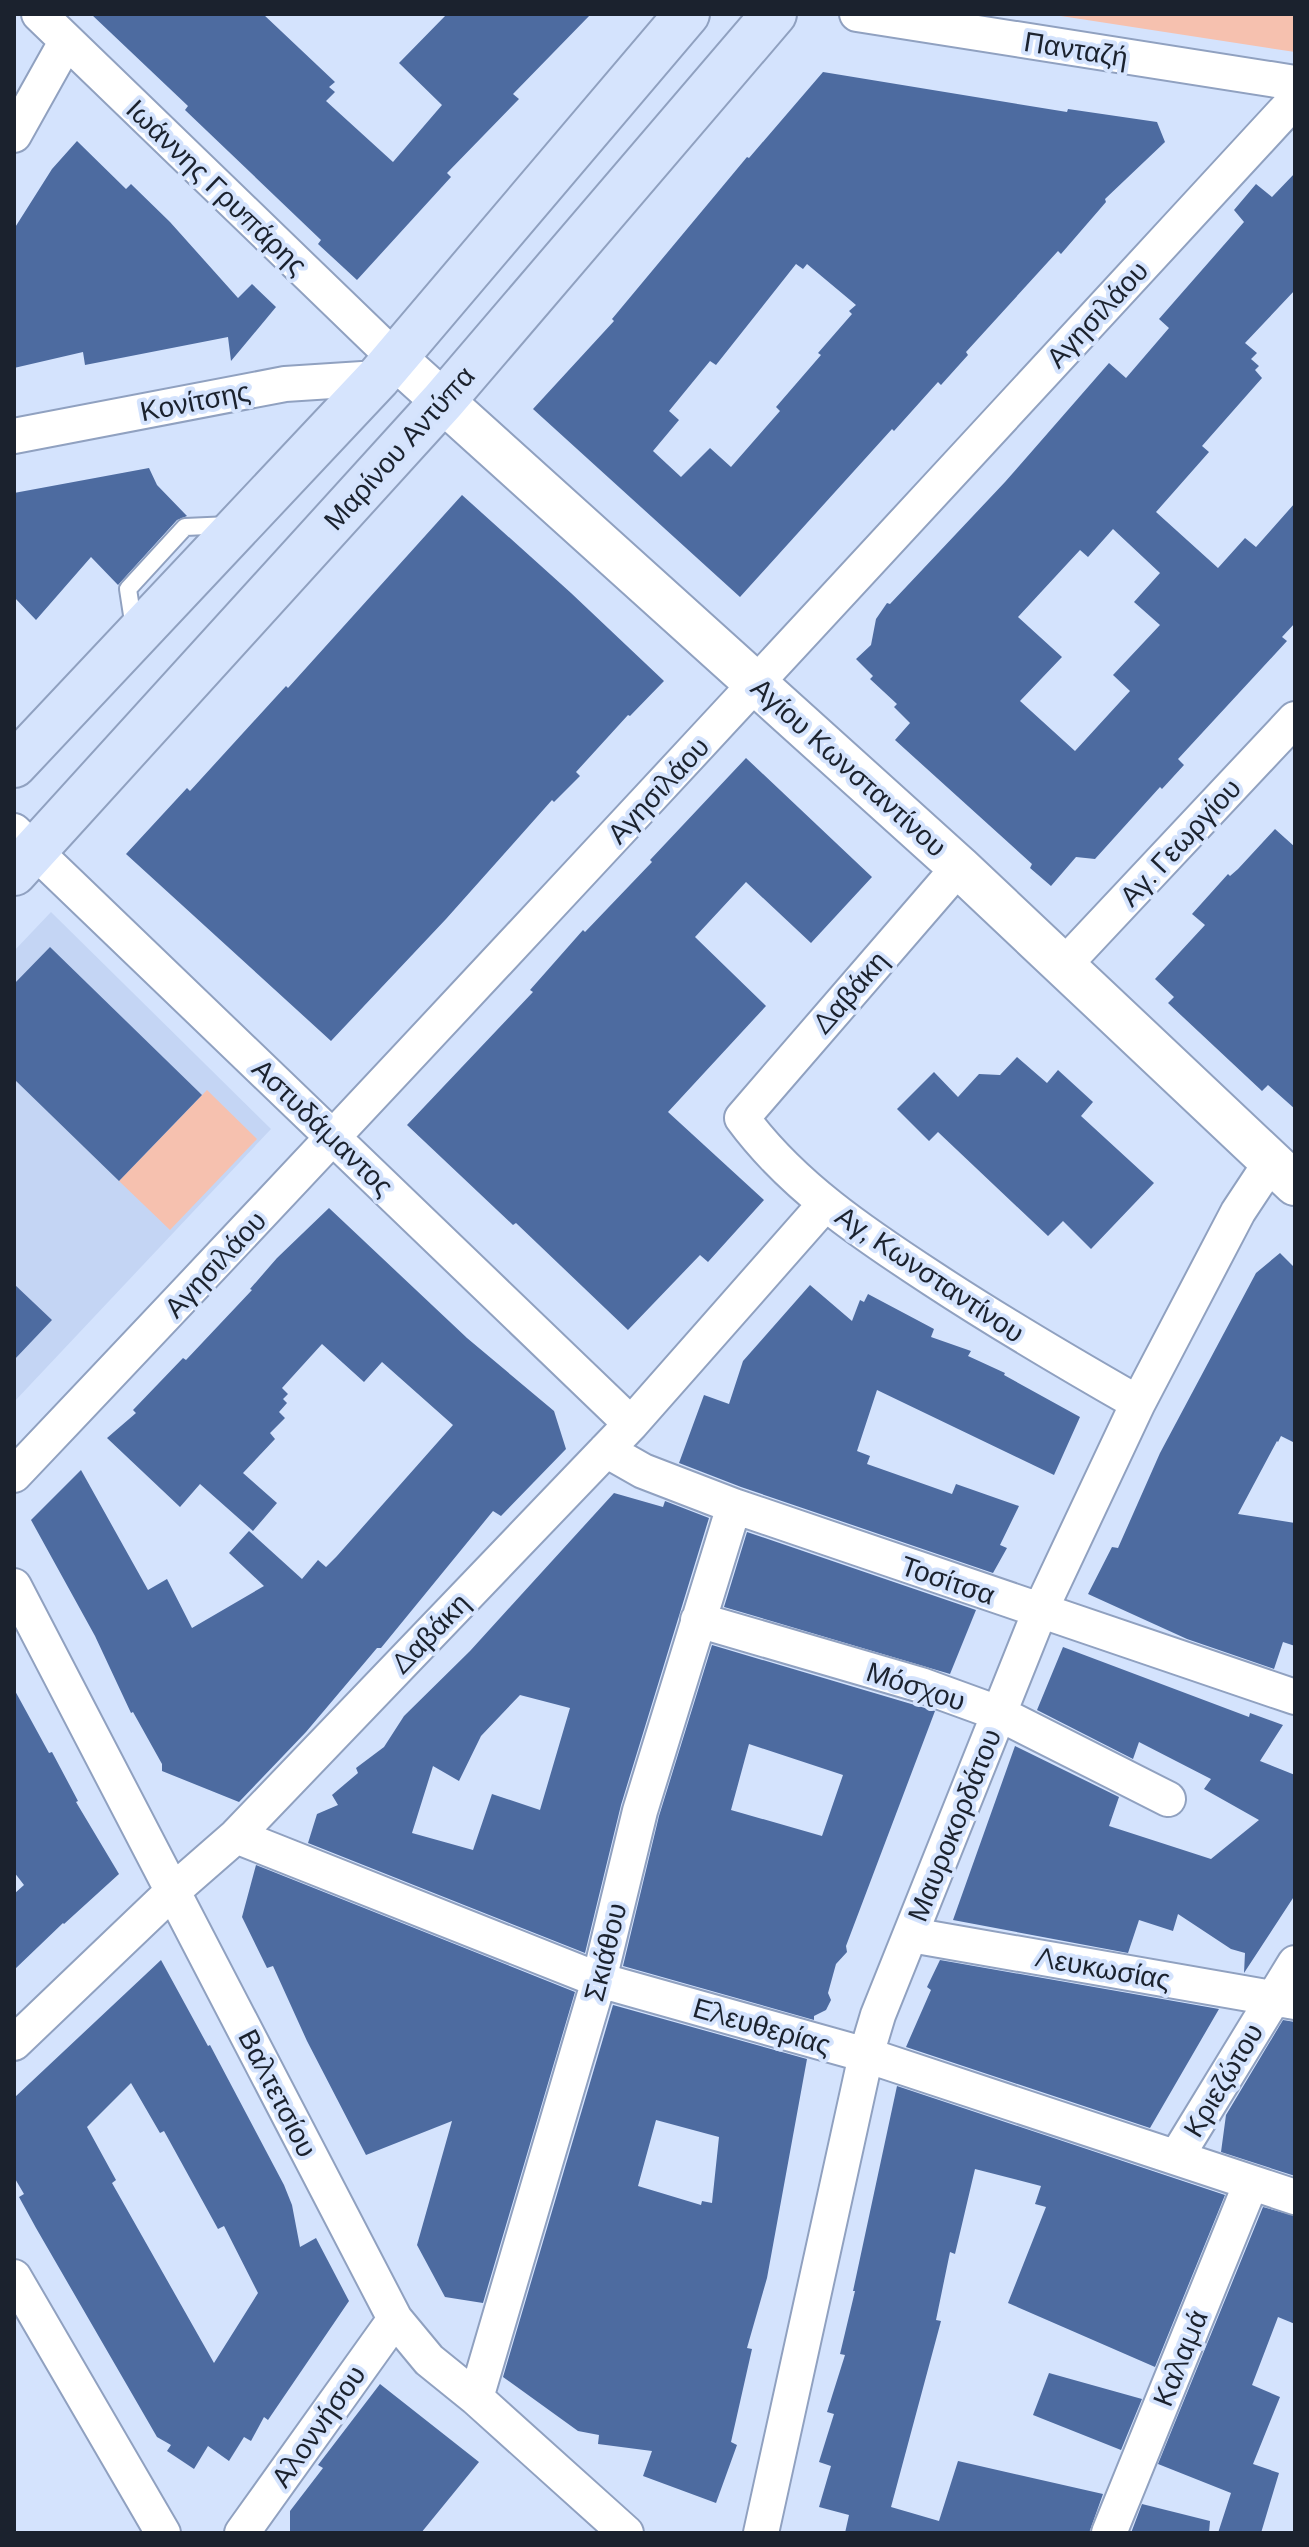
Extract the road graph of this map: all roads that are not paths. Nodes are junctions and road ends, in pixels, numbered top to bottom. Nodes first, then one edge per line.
1 (39, 14) edge
2 (687, 14) edge
3 (774, 14) edge
4 (857, 14) edge
5 (66, 42) junction
6 (1295, 83) edge
7 (1295, 100) edge
8 (14, 135) edge
9 (387, 368) junction
10 (443, 401) junction
11 (14, 436) edge
12 (757, 684) junction
13 (1295, 719) edge
14 (14, 765) edge
15 (21, 852) edge
16 (959, 867) junction
17 (1065, 964) junction
18 (742, 1118) joint
19 (334, 1138) junction
20 (1283, 1173) edge
21 (825, 1204) junction
22 (1138, 1403) junction
23 (631, 1424) junction
24 (606, 1450) junction
25 (14, 1475) edge
26 (734, 1506) junction
27 (14, 1586) edge
28 (1040, 1611) junction
29 (698, 1620) junction
30 (1295, 1697) edge
31 (998, 1713) junction
32 (1168, 1799) dead end
33 (236, 1836) junction
34 (173, 1891) junction
35 (911, 1935) junction
36 (1295, 1963) edge
37 (599, 1980) junction
38 (1284, 2000) edge
39 (14, 2043) edge
40 (866, 2055) junction
41 (1177, 2156) junction
42 (1251, 2183) junction
43 (1295, 2197) edge
44 (14, 2277) edge
45 (395, 2319) junction
46 (476, 2398) junction
47 (163, 2533) edge
48 (242, 2533) edge
49 (626, 2533) edge
50 (761, 2533) edge
51 (1109, 2533) edge

1 - 5 street, Ιωάννης Γρυπάρης
2 - 9 main road
3 - 10 main road, Μαρίνου Αντύπα
4 - 6 street, Πανταζή
5 - 8 street
5 - 9 street, Ιωάννης Γρυπάρης
7 - 12 street, Αγησιλάου
9 - 10 street, Αγίου Κωνσταντίνου
9 - 11 street, Κονίτσης
9 - 14 main road
10 - 12 street, Αγίου Κωνσταντίνου
10 - 15 main road, Μαρίνου Αντύπα
12 - 16 street, Αγίου Κωνσταντίνου
12 - 19 street, Αγησιλάου
13 - 17 street, Αγ. Γεωργίου
15 - 19 street, Αστυδάμαντος
16 - 17 street, Αγίου Κωνσταντίνου
16 - 18 street, Δαβάκη
17 - 20 street, Αγίου Κωνσταντίνου
18 - 21 street, Αγ, Κωνσταντίνου
19 - 23 street, Αστυδάμαντος
19 - 25 street, Αγησιλάου
20 - 22 street, Μαυροκορδάτου
21 - 22 street, Αγ, Κωνσταντίνου
21 - 23 street, Δαβάκη
22 - 28 street, Μαυροκορδάτου
23 - 24 street, Δαβάκη
24 - 26 street, Τοσίτσα
24 - 33 street, Δαβάκη
26 - 28 street, Τοσίτσα
26 - 29 street, Σκιάθου
27 - 34 street, Βαλτετσίου
28 - 30 street, Τοσίτσα
28 - 31 street, Μαυροκορδάτου
29 - 31 street, Μόσχου
29 - 37 street, Σκιάθου
31 - 32 street, Μόσχου
31 - 35 street, Μαυροκορδάτου
33 - 34 street, Δαβάκη
33 - 37 street, Ελευθερίας
34 - 39 street, Δαβάκη
34 - 45 street, Βαλτετσίου
35 - 38 street, Λευκωσίας
35 - 40 street, Μαυροκορδάτου
36 - 38 street, Κριεζώτου
37 - 40 street, Ελευθερίας
37 - 46 street, Σκιάθου
38 - 41 street, Κριεζώτου
40 - 41 street, Ελευθερίας
40 - 50 street, Μαυροκορδάτου
41 - 42 street, Ελευθερίας
42 - 43 street, Ελευθερίας
42 - 51 street, Καλαμά
44 - 47 street
45 - 46 street, Βαλτετσίου
45 - 48 street, Αλοννήσου
46 - 49 street, Βαλτετσίου

